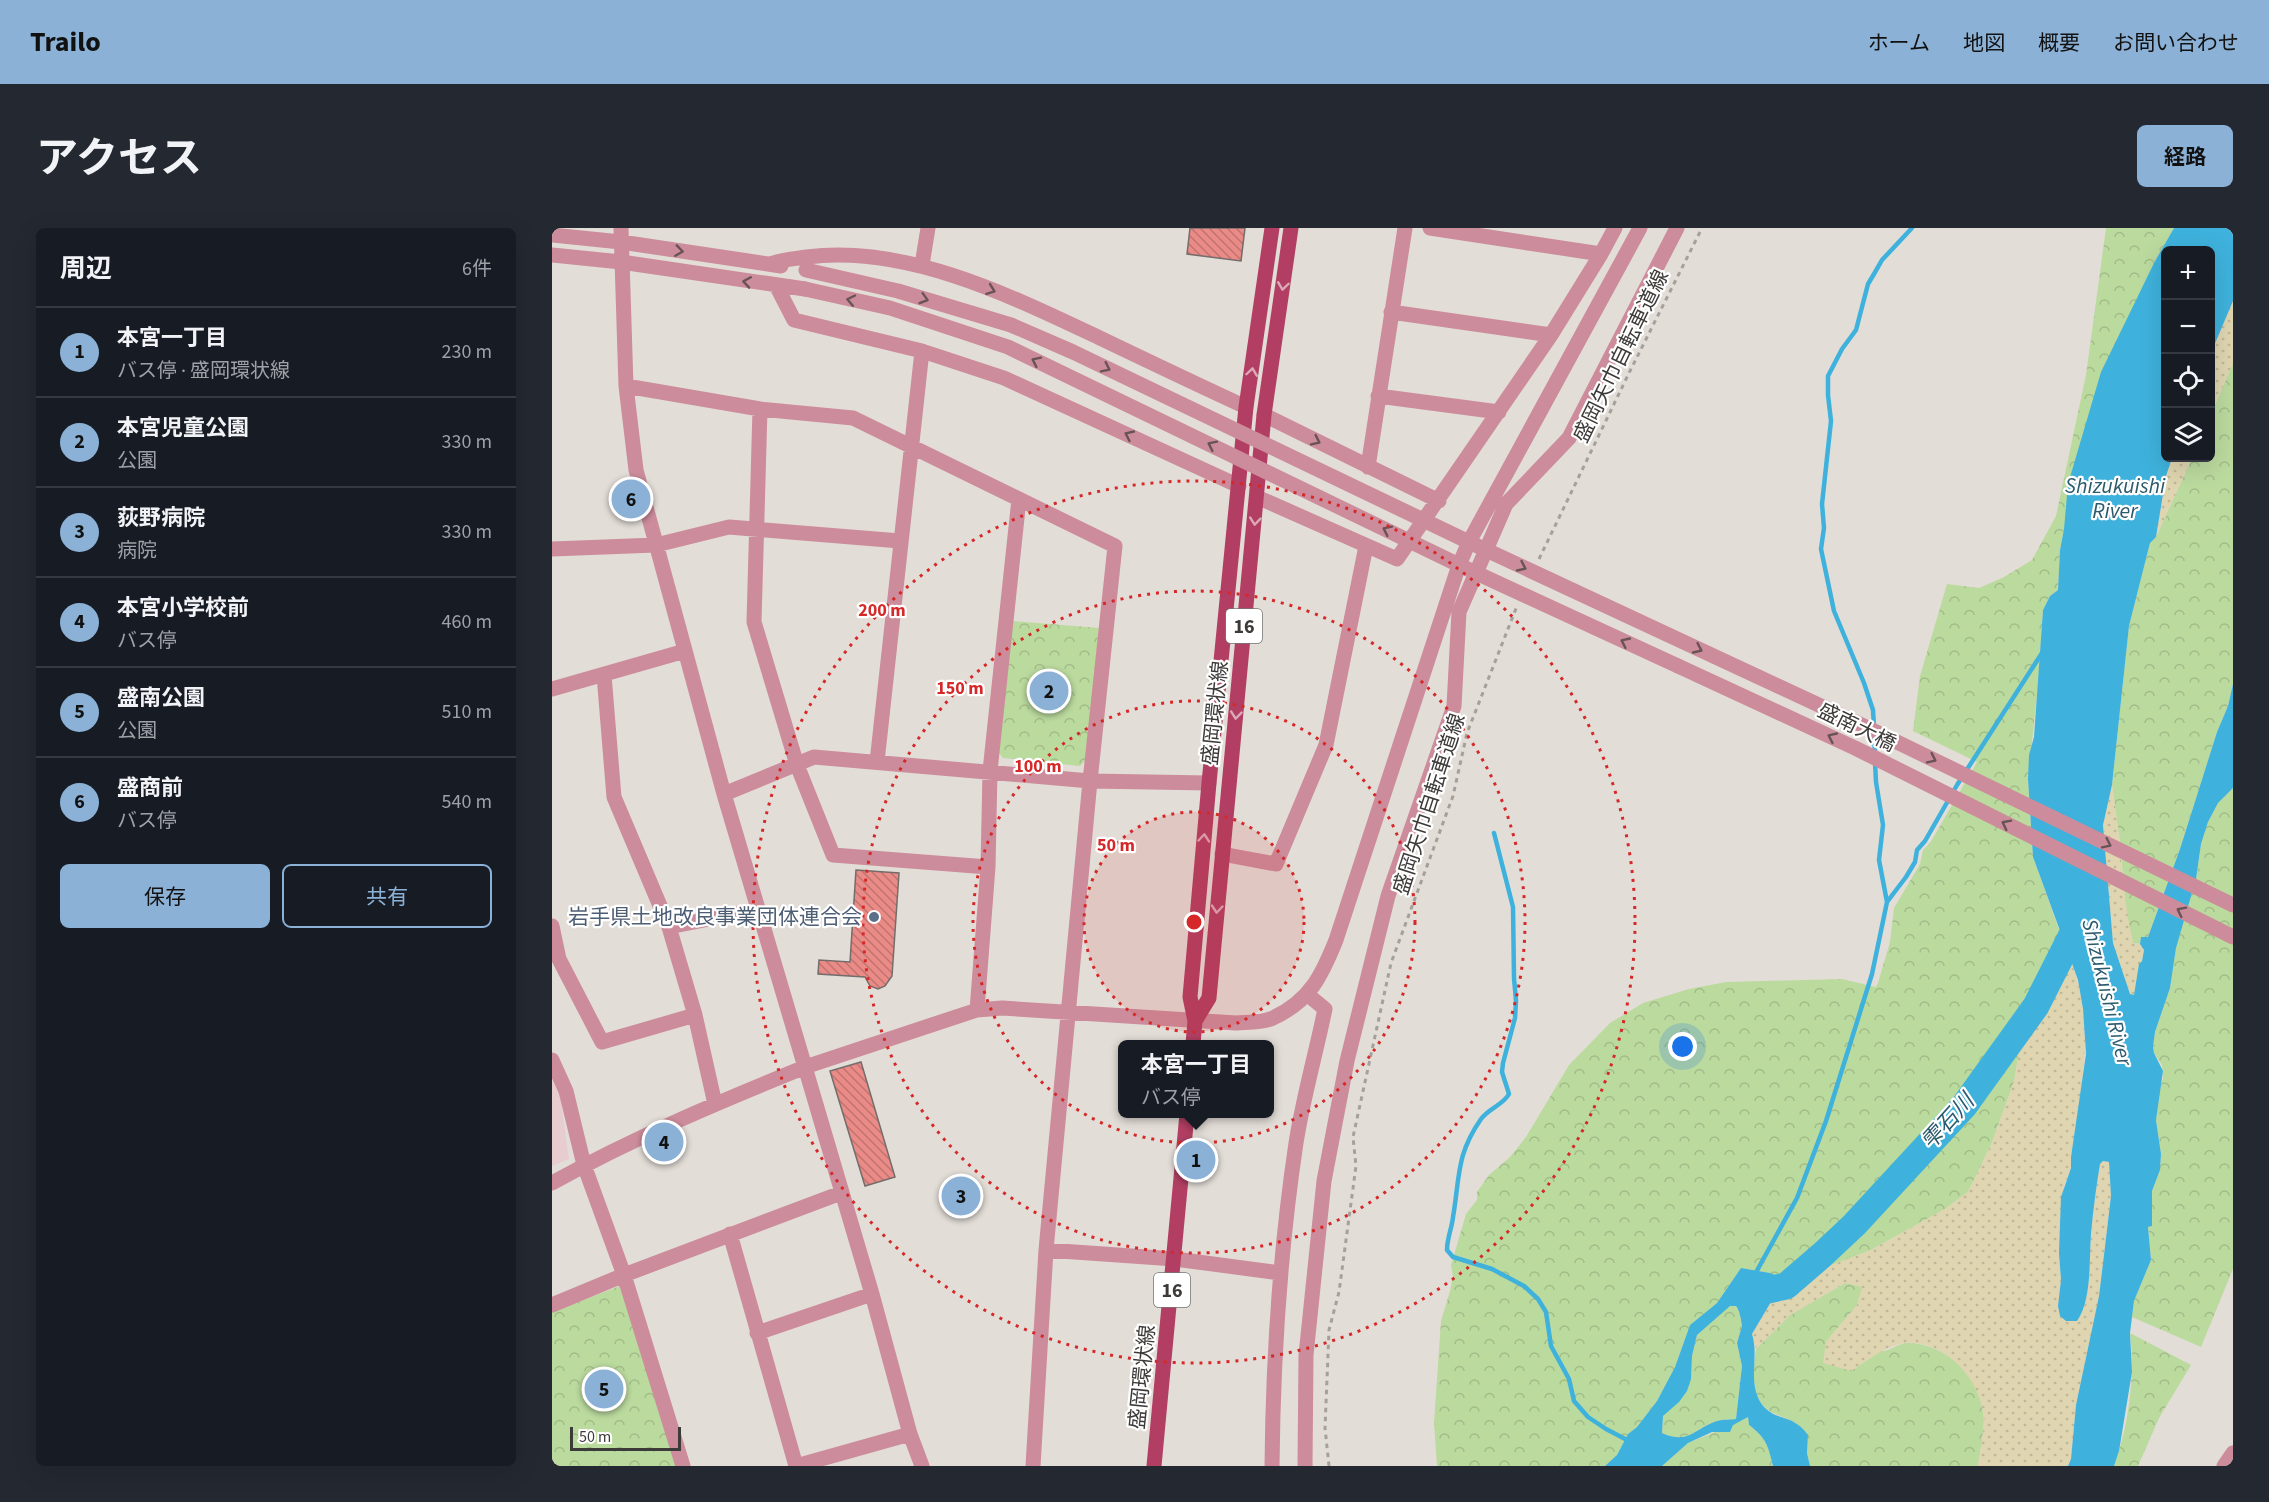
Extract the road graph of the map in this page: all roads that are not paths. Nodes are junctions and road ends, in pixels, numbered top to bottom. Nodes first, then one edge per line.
1 (928, 228) edge
2 (1272, 228) edge
3 (1291, 228) edge
4 (1406, 228) edge
5 (1430, 228) edge
6 (1615, 228) edge
7 (1640, 228) edge
8 (1677, 228) edge
9 (552, 235) edge
10 (621, 235) edge
11 (1601, 254) junction
12 (552, 255) edge
13 (621, 262) junction
14 (771, 264) junction
15 (922, 265) junction
16 (777, 287) junction
17 (1391, 312) junction
18 (1551, 335) junction
19 (922, 351) junction
20 (626, 386) junction
21 (1378, 396) junction
22 (1246, 407) junction
23 (760, 409) junction
24 (1499, 412) junction
25 (1264, 415) junction
26 (910, 446) junction
27 (1368, 467) junction
28 (1239, 486) junction
29 (1257, 497) junction
30 (1019, 499) junction
31 (1439, 501) junction
32 (757, 529) junction
33 (900, 541) junction
34 (1468, 542) junction
35 (656, 545) junction
36 (1366, 546) junction
37 (552, 549) edge
38 (1459, 565) junction
39 (685, 651) junction
40 (604, 675) junction
41 (552, 689) edge
42 (877, 762) junction
43 (797, 765) junction
44 (990, 771) junction
45 (1090, 781) junction
46 (1209, 783) junction
47 (724, 794) junction
48 (1222, 854) junction
49 (988, 867) junction
50 (2233, 905) edge
51 (759, 909) junction
52 (552, 926) edge
53 (669, 927) junction
54 (2233, 938) edge
55 (1308, 995) junction
56 (977, 1010) junction
57 (1069, 1013) junction
58 (695, 1015) junction
59 (1195, 1021) junction
60 (1193, 1040) edge
61 (552, 1060) edge
62 (806, 1067) junction
63 (715, 1104) junction
64 (1187, 1118) edge
65 (584, 1165) junction
66 (552, 1183) edge
67 (841, 1193) junction
68 (730, 1234) junction
69 (1046, 1250) junction
70 (1175, 1259) junction
71 (1280, 1273) junction
72 (624, 1275) junction
73 (872, 1294) junction
74 (552, 1305) edge
75 (757, 1333) junction
76 (910, 1434) junction
77 (2233, 1453) edge
78 (683, 1466) edge
79 (796, 1466) edge
80 (922, 1466) edge
81 (1033, 1466) edge
82 (1154, 1466) edge
83 (1272, 1466) edge
84 (1305, 1466) edge
85 (2224, 1466) edge

1 - 15 street
22 -> 2 main road, 盛岡環状線 / 16
3 -> 25 main road, 盛岡環状線 / 16
4 - 17 street
5 - 11 street
6 - 11 street
7 - 34 street
8 - 84 street
9 - 10 street, 盛南大橋
10 - 13 street
10 -> 14 street, 盛南大橋
11 - 18 street
12 - 13 street, 盛南大橋
16 -> 13 street, 盛南大橋
13 - 20 street
14 - 15 street
14 -> 34 street, 盛南大橋, bridge
15 -> 22 street
16 - 19 street
38 -> 16 street, 盛南大橋, bridge
17 - 18 street
17 - 21 street
18 - 24 street
19 - 26 street
28 -> 19 street
20 - 23 street
20 - 35 street
21 - 24 street
21 - 27 street
22 - 28 main road, 盛岡環状線 / 16
23 - 26 street
23 - 32 street
24 - 31 street
25 -> 27 street
25 - 29 main road, 盛岡環状線 / 16
26 - 30 street
26 - 33 street
27 - 31 street
28 - 46 main road, 盛岡環状線 / 16
29 - 36 street
29 -> 48 main road, 盛岡環状線 / 16
30 - 44 street
30 - 45 street
31 - 36 street
32 - 33 street
32 - 35 street
32 - 43 street
33 - 42 street
34 - 38 street
34 -> 50 street, 盛南大橋, bridge
35 - 37 street
35 - 39 street
36 - 48 street
54 -> 38 street, 盛南大橋, bridge
38 - 55 street
39 - 40 street
39 - 47 street
40 - 41 street
40 - 53 street
42 - 43 street
42 - 44 street
43 - 47 street
43 - 49 street
44 - 45 street
44 - 49 street
45 - 46 street
45 - 57 street
59 -> 46 main road, 盛岡環状線 / 16
47 - 51 street
48 -> 59 main road, 盛岡環状線 / 16
49 - 56 street
51 - 53 street
51 - 62 street
52 - 58 street
53 - 58 street
55 - 59 street
55 - 71 street
56 - 57 street
56 - 62 street
57 - 59 street
57 - 69 street
58 - 63 street
59 - 60 main road, 盛岡環状線 / 16
61 - 65 street
62 - 63 street
62 - 67 street
63 - 65 street
64 - 70 main road, 盛岡環状線 / 16
65 - 66 street
65 - 72 street
67 - 68 street
67 - 73 street
68 - 72 street
68 - 75 street
69 - 70 street
69 - 81 street
70 - 71 street
70 - 82 main road, 盛岡環状線 / 16
71 - 83 street
72 - 74 street
72 - 78 street
73 - 75 street
73 - 76 street
75 - 79 street
76 - 79 street
76 - 80 street
77 - 85 street

